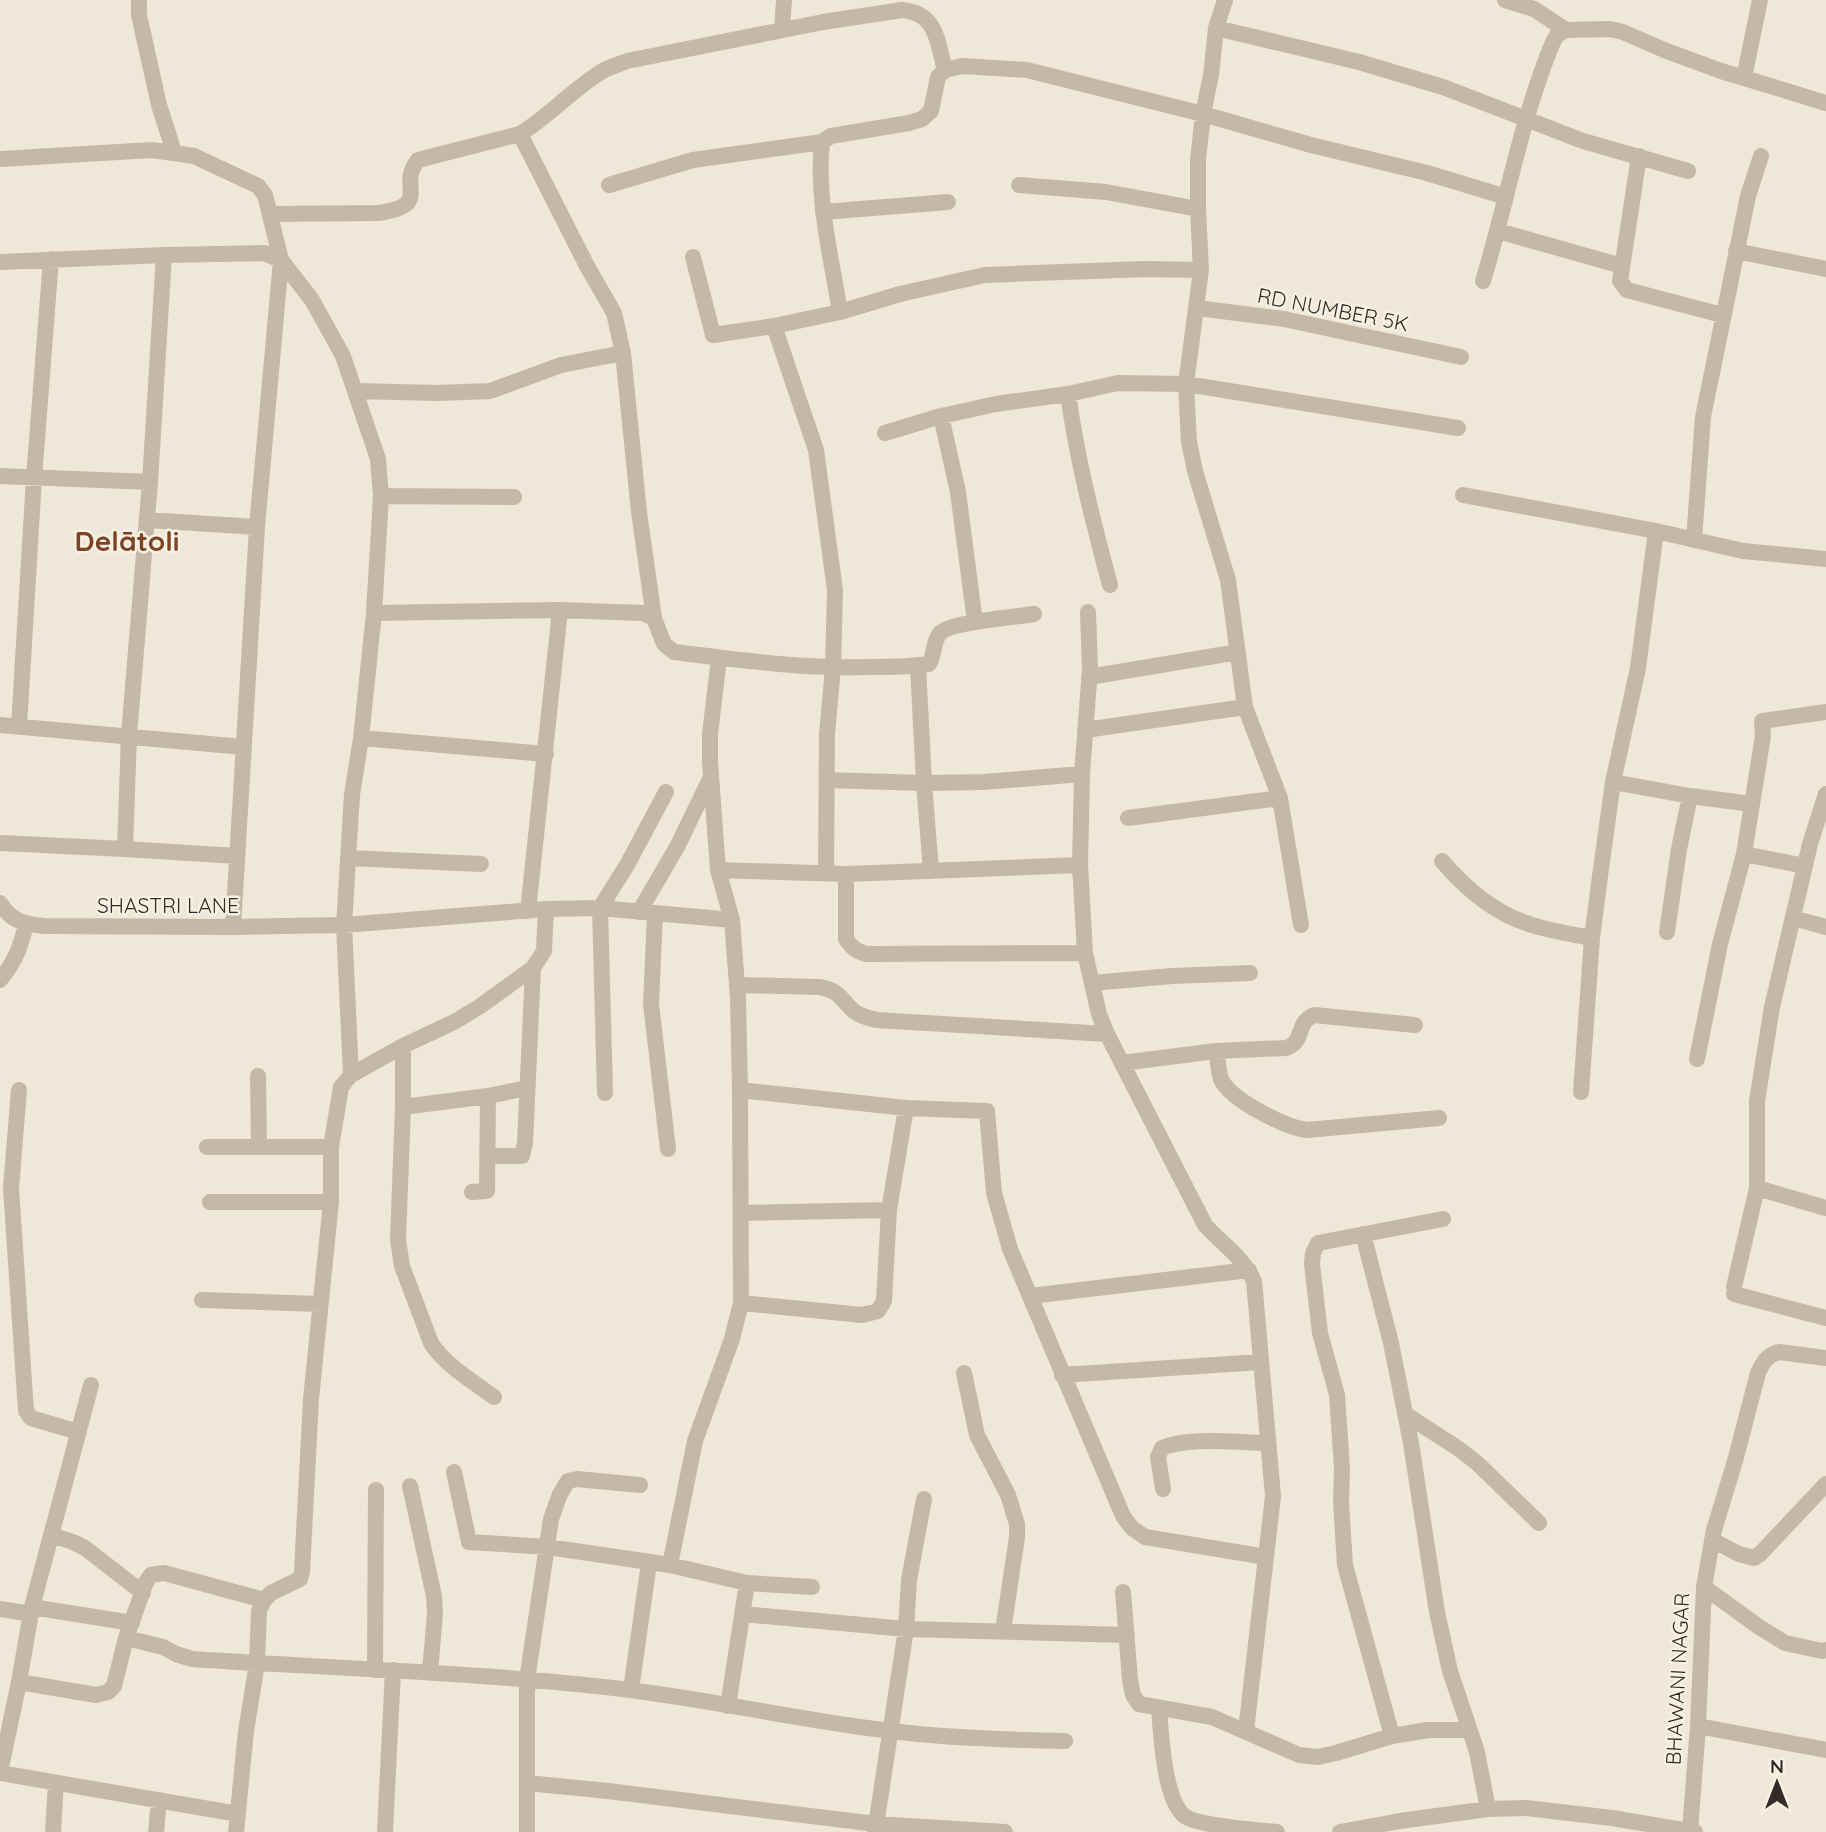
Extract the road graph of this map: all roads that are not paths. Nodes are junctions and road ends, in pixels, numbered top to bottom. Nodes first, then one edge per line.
1 (139, 0) edge
2 (784, 0) edge
3 (1225, 0) edge
4 (1505, 0) edge
5 (1759, 0) edge
6 (922, 8) edge
7 (1216, 28) junction
8 (782, 30) junction
9 (1566, 30) junction
10 (945, 70) junction
11 (1744, 78) junction
12 (1826, 103) edge
13 (1203, 114) junction
14 (1525, 119) junction
15 (520, 134) junction
16 (822, 142) junction
17 (174, 152) junction
18 (1639, 156) junction
19 (1761, 156) dead end
20 (0, 159) edge
21 (1688, 171) dead end
22 (609, 185) dead end
23 (1020, 185) dead end
24 (1506, 197) junction
25 (948, 202) dead end
26 (1198, 209) junction
27 (823, 212) junction
28 (270, 214) junction
29 (1498, 231) junction
30 (1736, 251) junction
31 (164, 255) junction
32 (693, 257) dead end
33 (51, 259) junction
34 (281, 260) junction
35 (0, 262) edge
36 (1622, 267) junction
37 (1826, 269) edge
38 (1201, 270) junction
39 (1483, 281) dead end
40 (1197, 308) junction
41 (840, 312) junction
42 (1722, 315) junction
43 (774, 326) junction
44 (623, 353) junction
45 (1461, 357) dead end
46 (1186, 384) junction
47 (356, 391) junction
48 (1068, 394) junction
49 (941, 416) junction
50 (1458, 428) dead end
51 (885, 433) dead end
52 (0, 476) edge
53 (34, 478) junction
54 (150, 482) junction
55 (1463, 495) dead end
56 (381, 496) junction
57 (514, 497) dead end
58 (147, 520) junction
59 (257, 527) junction
60 (1656, 531) junction
61 (1694, 540) junction
62 (1826, 559) edge
63 (1110, 585) dead end
64 (560, 610) junction
65 (1088, 612) dead end
66 (374, 613) junction
67 (1034, 614) dead end
68 (654, 618) junction
69 (975, 622) junction
70 (1238, 652) junction
71 (719, 658) junction
72 (918, 666) junction
73 (833, 668) junction
74 (1089, 677) junction
75 (1245, 707) junction
76 (1826, 712) edge
77 (0, 724) edge
78 (19, 726) junction
79 (1086, 730) junction
80 (129, 735) junction
81 (361, 738) junction
82 (243, 747) junction
83 (546, 754) junction
84 (1082, 774) junction
85 (711, 776) junction
86 (827, 780) junction
87 (1614, 782) junction
88 (924, 783) junction
89 (666, 792) dead end
90 (1826, 794) edge
91 (1690, 796) junction
92 (1280, 798) junction
93 (1752, 804) junction
94 (1128, 818) dead end
95 (0, 844) edge
96 (125, 849) junction
97 (1744, 854) junction
98 (237, 856) junction
99 (348, 858) junction
100 (1442, 861) dead end
101 (481, 864) dead end
102 (1080, 865) junction
103 (1805, 866) junction
104 (718, 870) junction
105 (931, 871) junction
106 (826, 873) junction
107 (846, 874) junction
108 (0, 903) edge
109 (600, 908) junction
110 (545, 909) junction
111 (528, 911) junction
112 (647, 913) junction
113 (1793, 918) junction
114 (732, 920) junction
115 (26, 924) junction
116 (344, 925) junction
117 (1301, 925) dead end
118 (1826, 927) edge
119 (233, 928) junction
120 (1667, 932) dead end
121 (1592, 938) junction
122 (1085, 953) junction
123 (533, 968) junction
124 (1250, 973) dead end
125 (4, 975) edge
126 (1092, 983) junction
127 (737, 985) junction
128 (1415, 1025) dead end
129 (1107, 1034) junction
130 (402, 1046) junction
131 (1216, 1051) junction
132 (1697, 1059) dead end
133 (1122, 1063) junction
134 (351, 1075) junction
135 (258, 1076) dead end
136 (527, 1088) junction
137 (19, 1090) dead end
138 (740, 1090) junction
139 (1581, 1092) dead end
140 (605, 1093) dead end
141 (488, 1096) junction
142 (402, 1107) junction
143 (906, 1108) junction
144 (1439, 1118) dead end
145 (207, 1147) dead end
146 (259, 1147) junction
147 (331, 1147) junction
148 (668, 1149) dead end
149 (488, 1156) junction
150 (1757, 1188) junction
151 (6, 1189) edge
152 (472, 1192) dead end
153 (210, 1202) dead end
154 (331, 1202) junction
155 (1826, 1209) edge
156 (889, 1210) junction
157 (741, 1213) junction
158 (1443, 1219) dead end
159 (1363, 1234) junction
160 (1249, 1270) junction
161 (1030, 1296) junction
162 (202, 1300) dead end
163 (741, 1303) junction
164 (320, 1304) junction
165 (1826, 1318) edge
166 (1826, 1358) edge
167 (1261, 1362) junction
168 (964, 1373) dead end
169 (1062, 1375) junction
170 (90, 1385) dead end
171 (494, 1397) dead end
172 (1405, 1414) junction
173 (78, 1432) junction
174 (1269, 1443) junction
175 (454, 1472) dead end
176 (1826, 1484) edge
177 (640, 1485) dead end
178 (410, 1486) dead end
179 (1163, 1489) dead end
180 (376, 1490) dead end
181 (923, 1499) dead end
182 (1539, 1523) dead end
183 (51, 1535) junction
184 (1713, 1535) junction
185 (548, 1546) junction
186 (1266, 1556) junction
187 (649, 1563) junction
188 (670, 1565) junction
189 (747, 1583) junction
190 (812, 1587) dead end
191 (1704, 1587) junction
192 (1123, 1592) dead end
193 (143, 1593) junction
194 (264, 1600) junction
195 (0, 1609) edge
196 (31, 1610) junction
197 (743, 1614) junction
198 (906, 1629) junction
199 (130, 1630) junction
200 (1003, 1631) junction
201 (1126, 1635) junction
202 (1826, 1650) edge
203 (257, 1663) junction
204 (375, 1670) junction
205 (393, 1670) junction
206 (430, 1672) junction
207 (527, 1680) junction
208 (19, 1682) junction
209 (631, 1690) junction
210 (728, 1706) junction
211 (1159, 1709) junction
212 (1698, 1726) junction
213 (1469, 1730) junction
214 (892, 1731) junction
215 (1246, 1731) junction
216 (1392, 1736) junction
217 (1065, 1741) dead end
218 (1826, 1750) edge
219 (0, 1772) edge
220 (56, 1783) junction
221 (527, 1783) junction
222 (159, 1800) junction
223 (1488, 1809) junction
224 (238, 1814) junction
225 (875, 1828) edge
226 (52, 1832) edge
227 (156, 1832) edge
228 (236, 1832) edge
229 (385, 1832) edge
230 (527, 1832) edge
231 (1005, 1832) edge
232 (1277, 1832) edge
233 (1340, 1832) edge
234 (1693, 1832) edge

1 - 17 street
2 - 8 street
3 - 7 street
4 - 9 street
5 - 11 street
6 - 8 street
6 - 10 street
7 - 13 street
7 - 14 street
8 - 15 street
9 - 11 street
9 - 14 street
10 - 13 street
10 - 16 street
11 - 12 street
13 - 24 street
13 - 26 street
14 - 18 street
14 - 24 street
15 - 28 street
15 - 44 street
16 - 22 street
16 - 27 street
17 - 20 street
17 - 28 street
18 - 21 street
18 - 36 street
19 - 30 street
23 - 26 street
24 - 29 street
25 - 27 street
26 - 38 street
27 - 41 street
28 - 34 street
29 - 36 street
29 - 39 street
30 - 37 street
30 - 42 street
31 - 33 street
31 - 34 street
31 - 54 street
32 - 43 street
33 - 35 street
33 - 53 street
34 - 47 street
34 - 59 street
36 - 42 street
38 - 40 street
38 - 41 street
40 - 45 street, RD NUMBER 5K
40 - 46 street
41 - 43 street
42 - 61 street
43 - 73 street
44 - 47 street
44 - 68 street
46 - 48 street
46 - 50 street
46 - 70 street
47 - 56 street
48 - 49 street
48 - 63 street
49 - 51 street
49 - 69 street
52 - 53 street
53 - 54 street
53 - 78 street
54 - 58 street
55 - 60 street
56 - 57 street
56 - 66 street
58 - 59 street
58 - 80 street
59 - 82 street
60 - 61 street
60 - 87 street
61 - 62 street
64 - 66 street
64 - 68 street
64 - 83 street
65 - 74 street
66 - 81 street
67 - 69 street
68 - 71 street
69 - 72 street
70 - 74 street
70 - 75 street
71 - 73 street
71 - 85 street
72 - 73 street
72 - 88 street
73 - 86 street
74 - 79 street
75 - 79 street
75 - 92 street
76 - 93 street
77 - 78 street
78 - 80 street
79 - 84 street
80 - 82 street
80 - 96 street
81 - 83 street
81 - 99 street
82 - 98 street
83 - 111 street
84 - 88 street
84 - 102 street
85 - 104 street
85 - 112 street
86 - 88 street
86 - 106 street
87 - 91 street
87 - 121 street
88 - 105 street
89 - 109 street
90 - 103 street
91 - 93 street
91 - 120 street
92 - 94 street
92 - 117 street
93 - 97 street
95 - 96 street
96 - 98 street
97 - 103 street
97 - 132 street
98 - 119 street
99 - 101 street
99 - 116 street
100 - 121 street
102 - 105 street
102 - 122 street
103 - 113 street
104 - 106 street
104 - 114 street
105 - 107 street
106 - 107 street
107 - 122 street
108 - 115 street
109 - 110 street, SHASTRI LANE
109 - 112 street, SHASTRI LANE
109 - 140 street
110 - 111 street, SHASTRI LANE
110 - 123 street
111 - 116 street, SHASTRI LANE
112 - 114 street, SHASTRI LANE
112 - 148 street
113 - 118 street
113 - 150 street
114 - 127 street
115 - 119 street, SHASTRI LANE
115 - 125 street
116 - 119 street, SHASTRI LANE
116 - 134 street
121 - 139 street
122 - 126 street
123 - 130 street
123 - 136 street
124 - 126 street
126 - 129 street
127 - 129 street
127 - 138 street
128 - 131 street
129 - 133 street
130 - 134 street
130 - 142 street
131 - 133 street
131 - 144 street
133 - 160 street
134 - 147 street
135 - 146 street
136 - 141 street
136 - 149 street
137 - 151 street
138 - 143 street
138 - 157 street
141 - 142 street
141 - 149 street
142 - 171 street
143 - 156 street
143 - 161 street
145 - 146 street
146 - 147 street
147 - 154 street
149 - 152 street
150 - 155 street
150 - 165 street
151 - 173 street
153 - 154 street
154 - 164 street
156 - 157 street
156 - 163 street
157 - 163 street
158 - 159 street
159 - 172 street
159 - 216 street
160 - 161 street
160 - 167 street
161 - 169 street
162 - 164 street
163 - 188 street
164 - 194 street
166 - 184 street, BHAWANI NAGAR
167 - 169 street
167 - 174 street
168 - 200 street
169 - 186 street
170 - 173 street
172 - 182 street
172 - 213 street
173 - 183 street
174 - 179 street
174 - 186 street
175 - 185 street
176 - 184 street
177 - 185 street
178 - 206 street
180 - 204 street
181 - 198 street
183 - 193 street
183 - 196 street
184 - 191 street, BHAWANI NAGAR
185 - 187 street
185 - 207 street
186 - 215 street
187 - 188 street
187 - 209 street
188 - 189 street
189 - 190 street
189 - 197 street
191 - 202 street
191 - 212 street, BHAWANI NAGAR
192 - 201 street
193 - 194 street
193 - 199 street
194 - 203 street
195 - 196 street
196 - 199 street
196 - 208 street
197 - 198 street
197 - 210 street
198 - 200 street
198 - 214 street
199 - 203 street
199 - 208 street
200 - 201 street
201 - 211 street
203 - 204 street
203 - 224 street
204 - 205 street
205 - 206 street
205 - 229 street
206 - 207 street
207 - 209 street
207 - 221 street
208 - 219 street
209 - 210 street
210 - 214 street
211 - 215 street
211 - 232 street
212 - 218 street
212 - 234 street, BHAWANI NAGAR
213 - 216 street
213 - 223 street
214 - 217 street
214 - 225 street
215 - 216 street
219 - 220 street
220 - 222 street
220 - 226 street
221 - 225 street
221 - 230 street
222 - 224 street
222 - 227 street
223 - 233 street
223 - 234 street
224 - 228 street
225 - 231 street

